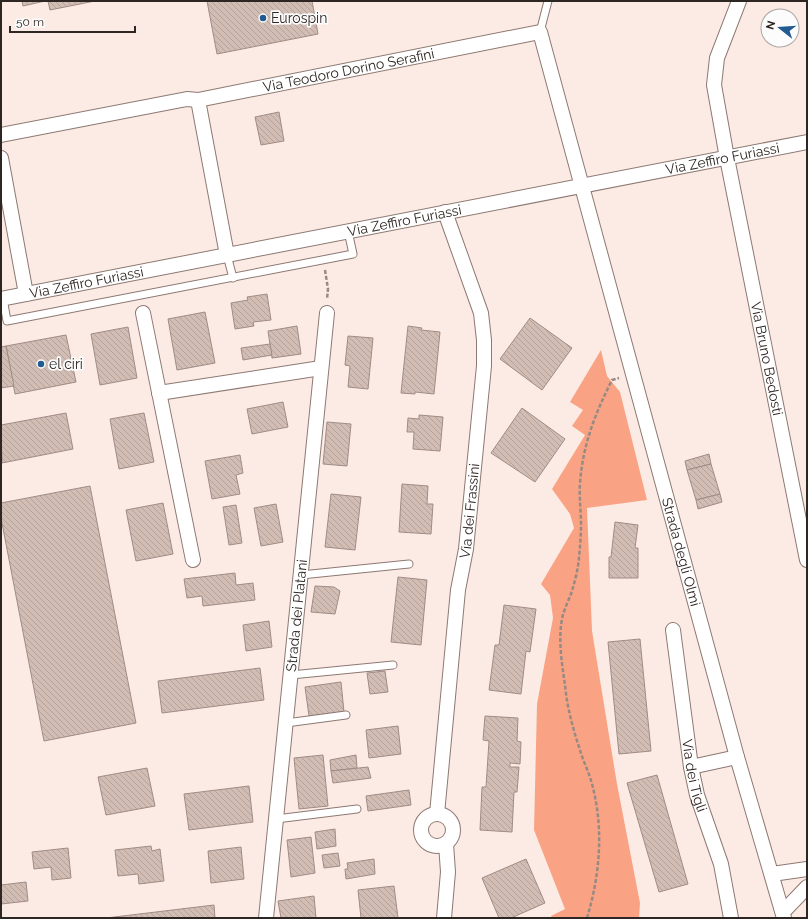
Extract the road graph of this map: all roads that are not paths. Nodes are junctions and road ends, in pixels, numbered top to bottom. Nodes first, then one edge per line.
1 (548, 1) edge
2 (739, 1) edge
3 (540, 32) junction
4 (198, 100) junction
5 (1, 135) edge
6 (807, 142) edge
7 (1, 158) edge
8 (727, 158) junction
9 (582, 186) junction
10 (445, 212) junction
11 (348, 231) junction
12 (226, 255) junction
13 (233, 278) junction
14 (26, 294) junction
15 (2, 298) edge
16 (327, 313) road end
17 (143, 314) dead end
18 (321, 368) junction
19 (159, 393) junction
20 (193, 560) dead end
21 (807, 560) edge
22 (409, 564) dead end
23 (301, 575) junction
24 (672, 630) dead end
25 (394, 665) dead end
26 (291, 675) junction
27 (346, 715) dead end
28 (286, 723) junction
29 (737, 757) junction
30 (691, 768) junction
31 (357, 809) dead end
32 (437, 814) junction
33 (276, 820) junction
34 (446, 844) junction
35 (807, 869) edge
36 (772, 874) junction
37 (807, 887) edge
38 (783, 915) edge
39 (266, 918) edge
40 (444, 918) edge
41 (731, 918) edge

1 - 3 lane
2 - 8 street, Via Bruno Bedosti
3 - 4 street, Via Teodoro Dorino Serafini
3 - 9 street
4 - 5 street, Via Teodoro Dorino Serafini
4 - 12 street
6 - 8 street, Via Zeffiro Furiassi
7 - 14 street
8 - 9 street, Via Zeffiro Furiassi
8 - 21 street, Via Bruno Bedosti
9 - 10 street, Via Zeffiro Furiassi
9 - 29 street, Strada degli Olmi
10 - 11 street, Via Zeffiro Furiassi
10 - 32 street, Via dei Frassini
11 - 12 street, Via Zeffiro Furiassi
11 - 13 lane
12 - 13 lane
12 - 14 street, Via Zeffiro Furiassi
13 - 15 lane
14 - 15 street, Via Zeffiro Furiassi
16 - 18 street, Strada dei Platani
17 - 19 street
18 - 19 street
18 - 23 street, Strada dei Platani
19 - 20 street
22 - 23 lane
23 - 26 street, Strada dei Platani
24 - 30 street, Via dei Tigli
25 - 26 lane
26 - 28 street, Strada dei Platani
27 - 28 lane
28 - 33 street, Strada dei Platani
29 - 30 street
29 - 36 street, Strada degli Olmi
30 - 41 street, Via dei Tigli
31 - 33 lane
32 - 34 street
32 - 34 street
33 - 39 street, Strada dei Platani
34 - 40 street
35 - 36 street
36 - 38 street, Strada degli Olmi
37 - 38 street

